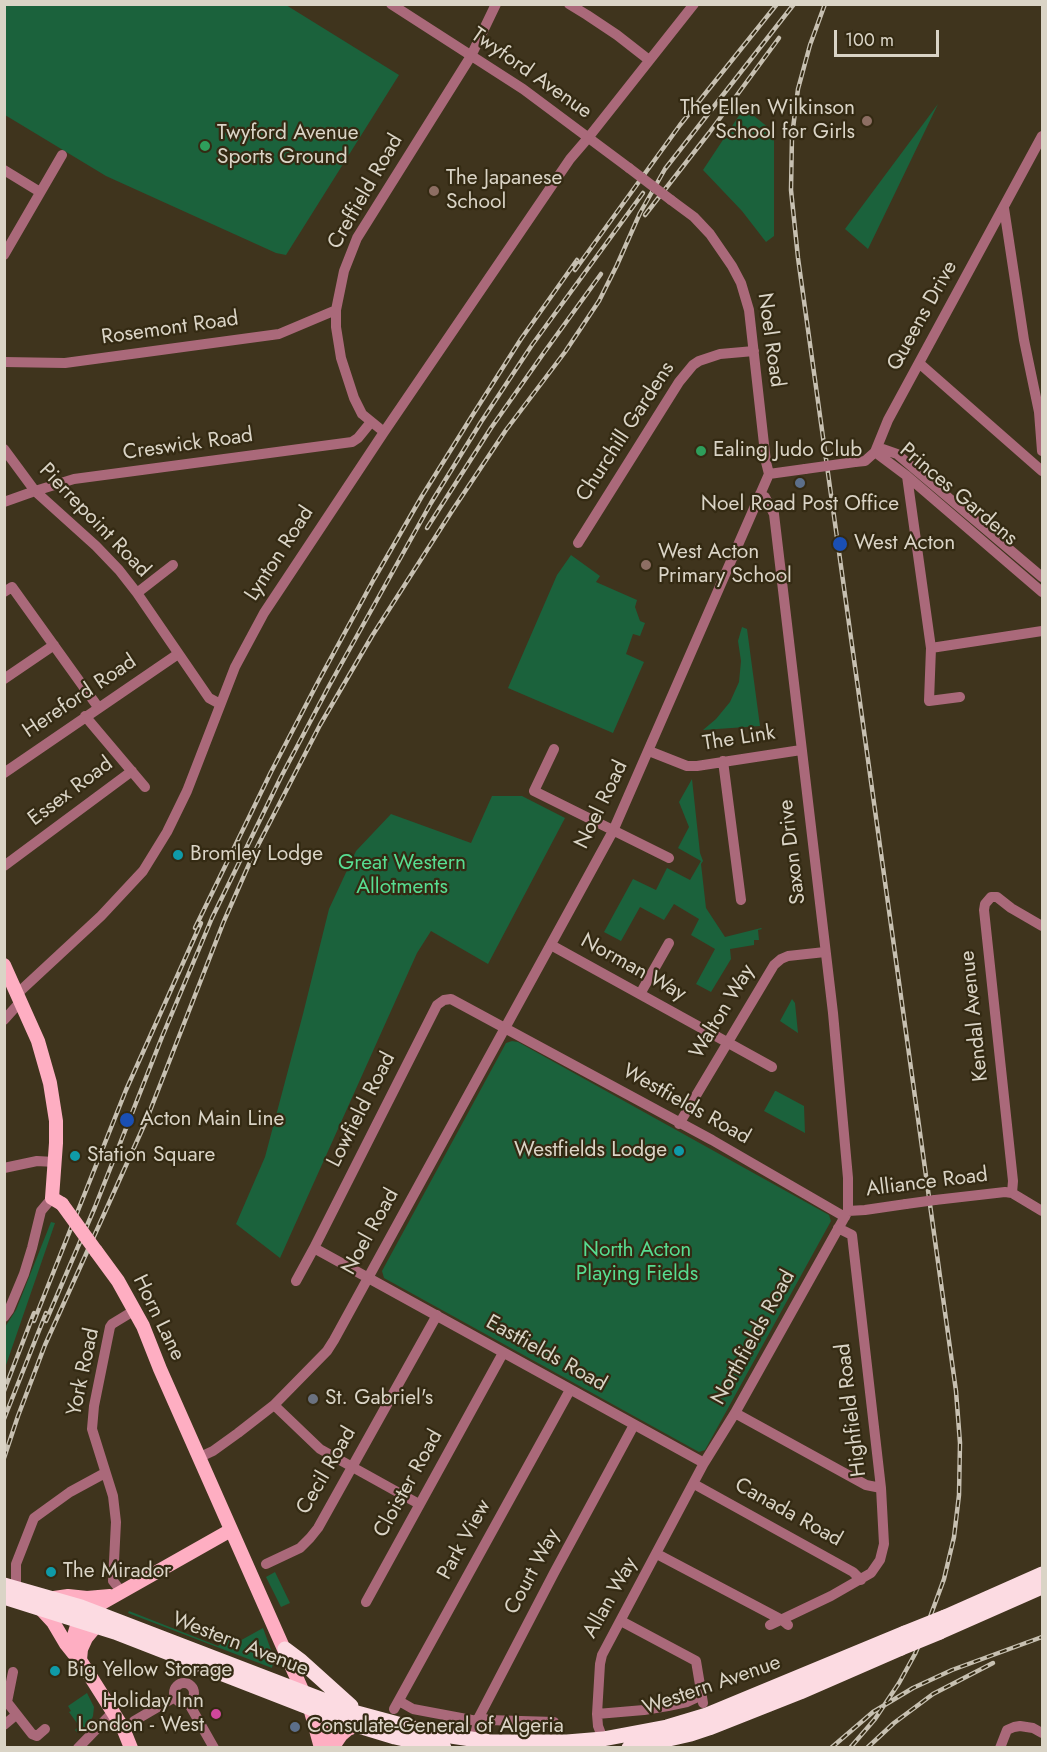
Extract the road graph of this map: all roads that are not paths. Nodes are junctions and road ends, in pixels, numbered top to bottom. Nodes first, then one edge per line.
1 (391, 4) edge
2 (496, 4) edge
3 (569, 4) edge
4 (694, 4) edge
5 (471, 56) junction
6 (649, 60) junction
7 (1042, 136) edge
8 (588, 138) junction
9 (62, 155) dead end
10 (4, 170) edge
11 (40, 192) junction
12 (1004, 208) junction
13 (4, 255) edge
14 (336, 310) junction
15 (754, 351) junction
16 (4, 362) edge
17 (919, 363) junction
18 (371, 422) junction
19 (384, 432) junction
20 (4, 449) edge
21 (876, 450) junction
22 (1042, 452) edge
23 (1042, 471) edge
24 (770, 474) junction
25 (907, 476) junction
26 (35, 491) junction
27 (760, 494) junction
28 (4, 502) edge
29 (578, 543) dead end
30 (173, 565) dead end
31 (1042, 577) edge
32 (4, 592) edge
33 (1042, 592) edge
34 (137, 593) junction
35 (1042, 631) edge
36 (54, 645) junction
37 (931, 648) junction
38 (178, 654) junction
39 (4, 680) edge
40 (960, 697) dead end
41 (220, 704) junction
42 (98, 707) junction
43 (85, 716) junction
44 (555, 749) dead end
45 (801, 750) junction
46 (649, 751) junction
47 (723, 761) junction
48 (132, 771) junction
49 (4, 773) edge
50 (146, 788) dead end
51 (614, 831) junction
52 (669, 858) dead end
53 (4, 866) edge
54 (741, 900) dead end
55 (1042, 926) edge
56 (669, 943) dead end
57 (551, 945) junction
58 (825, 952) junction
59 (4, 965) edge
60 (640, 994) junction
61 (20, 997) junction
62 (4, 1020) edge
63 (506, 1029) junction
64 (728, 1043) junction
65 (772, 1067) dead end
66 (679, 1124) junction
67 (54, 1162) junction
68 (4, 1168) edge
69 (1012, 1193) junction
70 (57, 1201) junction
71 (1042, 1211) edge
72 (848, 1217) junction
73 (838, 1228) junction
74 (852, 1235) junction
75 (314, 1248) junction
76 (368, 1277) junction
77 (296, 1281) dead end
78 (135, 1310) junction
79 (437, 1315) junction
80 (4, 1317) edge
81 (503, 1353) junction
82 (570, 1390) junction
83 (274, 1406) junction
84 (735, 1413) junction
85 (634, 1425) junction
86 (200, 1457) junction
87 (704, 1463) junction
88 (352, 1468) junction
89 (105, 1473) junction
90 (694, 1484) junction
91 (881, 1488) junction
92 (419, 1504) junction
93 (231, 1530) junction
94 (657, 1554) junction
95 (266, 1564) dead end
96 (1042, 1574) edge
97 (861, 1580) junction
98 (1042, 1587) edge
99 (115, 1589) junction
100 (8, 1590) edge
101 (54, 1598) junction
102 (366, 1602) dead end
103 (40, 1608) junction
104 (94, 1619) junction
105 (621, 1621) junction
106 (785, 1622) junction
107 (770, 1624) dead end
108 (942, 1624) junction
109 (903, 1641) junction
110 (285, 1648) junction
111 (80, 1660) junction
112 (13, 1672) dead end
113 (303, 1691) junction
114 (176, 1697) junction
115 (6, 1702) edge
116 (188, 1702) junction
117 (311, 1710) junction
118 (113, 1712) junction
119 (16, 1715) junction
120 (358, 1719) junction
121 (478, 1719) junction
122 (134, 1721) dead end
123 (554, 1722) dead end
124 (4, 1725) edge
125 (599, 1726) junction
126 (45, 1730) dead end
127 (1042, 1733) edge
128 (474, 1739) junction
129 (330, 1747) edge
130 (78, 1748) edge
131 (130, 1748) edge
132 (214, 1748) edge
133 (444, 1748) edge
134 (629, 1748) edge
135 (1000, 1748) edge

1 - 5 street, Twyford Avenue
2 - 5 street, Creffield Road
3 - 6 street
4 - 6 street, Lynton Road
5 - 8 street, Twyford Avenue
5 - 14 street, Creffield Road
6 - 8 street, Lynton Road
7 - 12 street, Queens Drive
8 - 15 street, Noel Road, bridge
8 - 19 street, Lynton Road
9 - 11 street
10 - 11 street
11 - 13 street
12 - 17 street, Queens Drive
12 - 22 street
14 - 16 street, Rosemont Road
14 - 18 street, Creffield Road
15 - 24 street, Noel Road
15 - 29 street, Churchill Gardens
17 - 21 street, Queens Drive
17 - 23 street
18 - 19 street, Creffield Road
18 - 26 street, Creswick Road
19 - 41 street, Lynton Road
20 - 26 street, Pierrepoint Road
21 - 24 street, bridge
21 - 25 street, Princes Gardens
21 - 31 street, Princes Gardens
24 - 27 street, Noel Road
25 - 33 street, Princes Gardens
25 - 37 street
26 - 28 street, Creswick Road
26 - 34 street, Pierrepoint Road
27 - 45 street, Saxon Drive
27 - 46 street, Noel Road
30 - 34 street
32 - 36 street
34 - 38 street, Pierrepoint Road
35 - 37 street
36 - 39 street
36 - 42 street
37 - 40 street
38 - 41 street, Pierrepoint Road
38 - 42 street, Hereford Road
41 - 61 street, Lynton Road
42 - 43 street, Hereford Road
43 - 48 street
43 - 49 street, Hereford Road
44 - 51 street
45 - 47 street, The Link
45 - 58 street, Saxon Drive
46 - 47 street, The Link
46 - 51 street, Noel Road
47 - 54 street
48 - 50 street
48 - 53 street, Essex Road
51 - 52 street
51 - 57 street, Noel Road
55 - 69 street, Kendal Avenue
56 - 60 street
57 - 60 street, Norman Way
57 - 63 street, Noel Road
58 - 64 street, Walton Way
58 - 72 street, Saxon Drive
59 - 61 main road
60 - 64 street, Norman Way
61 - 62 street, Lynton Road
61 - 67 main road
63 - 66 street, Westfields Road
63 - 75 street, Lowfield Road
63 - 76 street, Noel Road
64 - 65 street, Norman Way
64 - 66 street, Walton Way
66 - 72 street, Westfields Road
67 - 68 street
67 - 70 main road
69 - 71 street, Alliance Road
69 - 72 street, Alliance Road, bridge
70 - 78 main road, Horn Lane, bridge
70 - 80 street
72 - 73 street, Northfields Road
72 - 74 street, Highfield Road
73 - 74 street
73 - 84 street, Northfields Road
74 - 91 street, Highfield Road
75 - 76 street
75 - 77 street
76 - 79 street, Eastfields Road
76 - 83 street, Noel Road
78 - 86 main road, Horn Lane
78 - 89 street, York Road
79 - 81 street, Eastfields Road
79 - 88 street, Cecil Road
81 - 82 street, Eastfields Road
81 - 92 street, Cloister Road
82 - 85 street, Eastfields Road
82 - 121 street, Park View
83 - 86 street, Noel Road
83 - 88 street
84 - 87 street, Northfields Road
84 - 91 street, Highfield Road
85 - 87 street, Eastfields Road
85 - 121 street, Court Way
86 - 93 main road, Horn Lane
87 - 90 street, Northfields Road
88 - 92 street
88 - 95 street, Cecil Road
89 - 99 street, York Road
89 - 100 street
90 - 94 street, Allan Way
90 - 97 street, Canada Road
91 - 97 street
92 - 102 street, Cloister Road
93 - 99 main road
93 - 110 main road, Horn Lane
94 - 105 street, Allan Way
94 - 106 street
96 - 108 highway, Western Avenue
97 - 106 street
98 - 108 highway, Western Avenue
99 - 101 main road
99 - 104 main road
100 - 101 highway, Western Avenue
100 - 103 highway, Western Avenue
101 - 104 highway, Western Avenue
103 - 104 highway, Western Avenue
103 - 111 main road
104 - 111 main road
104 - 113 highway, Western Avenue
104 - 117 highway, Western Avenue
105 - 125 street, Allan Way
105 - 125 street
106 - 107 street
108 - 109 highway, Western Avenue, bridge
109 - 125 highway, Western Avenue
109 - 134 highway, Western Avenue
110 - 113 main road, Horn Lane
110 - 120 highway
111 - 118 main road
112 - 115 street
113 - 117 main road, Horn Lane
113 - 120 highway, Western Avenue
114 - 116 street
114 - 116 street
114 - 122 street
115 - 119 street
116 - 132 street
117 - 120 highway, Western Avenue
117 - 129 main road, Horn Lane
118 - 130 street
118 - 131 main road
119 - 124 street
119 - 126 street
120 - 128 highway, Western Avenue
120 - 129 main road
120 - 133 highway, Western Avenue
121 - 123 street
121 - 128 street, Court Way
125 - 128 highway, Western Avenue
127 - 135 street

